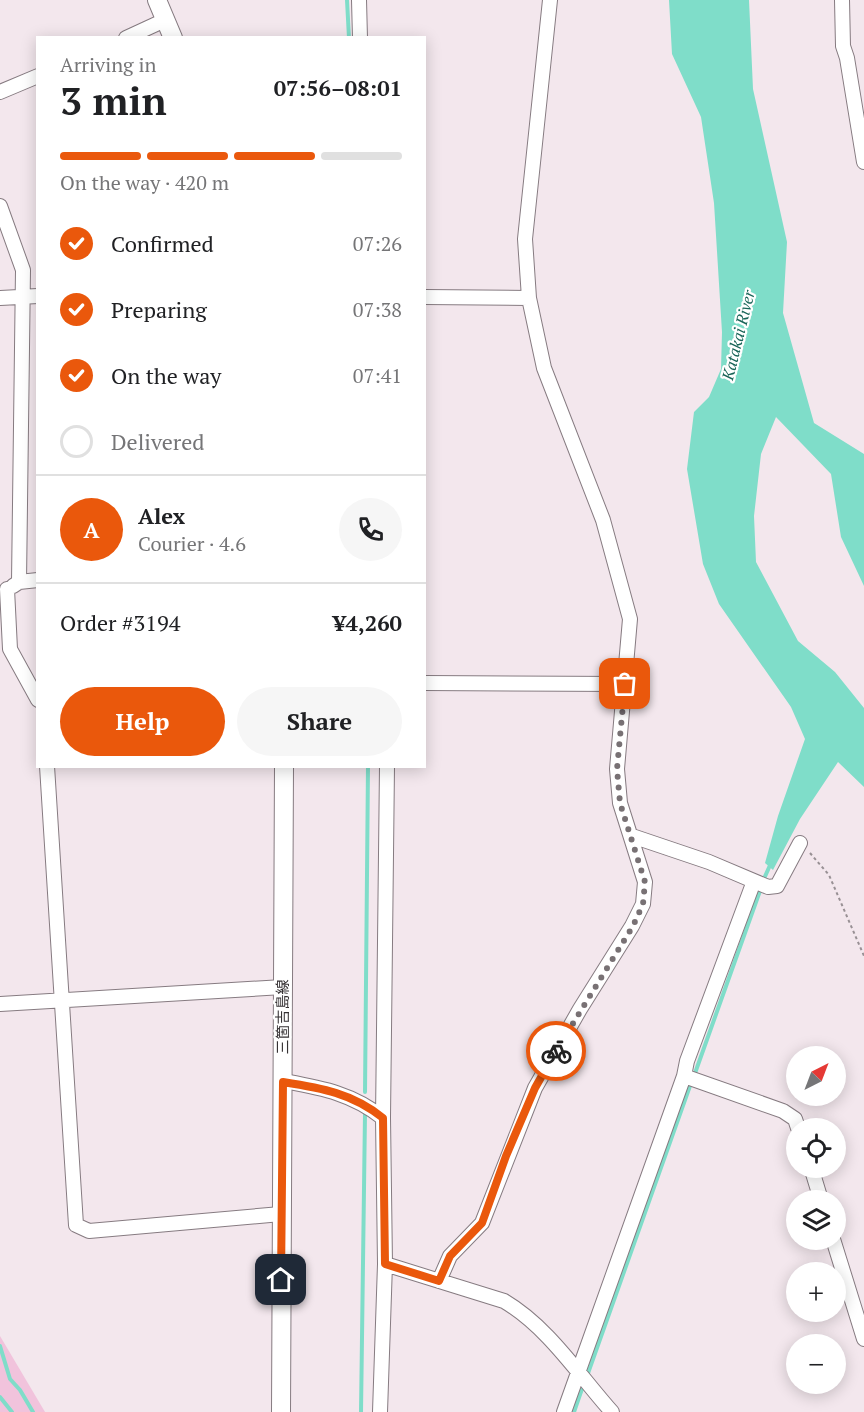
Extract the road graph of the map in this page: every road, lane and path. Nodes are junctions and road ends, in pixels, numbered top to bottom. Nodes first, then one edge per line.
1 (157, 0) edge
2 (359, 0) edge
3 (550, 0) edge
4 (842, 0) edge
5 (165, 20) junction
6 (130, 36) edge
7 (172, 36) edge
8 (360, 36) edge
9 (36, 77) edge
10 (0, 92) edge
11 (864, 162) edge
12 (0, 206) edge
13 (31, 297) edge
14 (426, 297) edge
15 (0, 298) edge
16 (529, 298) junction
17 (36, 580) edge
18 (19, 582) junction
19 (4, 590) edge
20 (426, 683) edge
21 (625, 684) junction
22 (36, 696) edge
23 (47, 768) edge
24 (284, 768) edge
25 (387, 768) edge
26 (632, 836) junction
27 (800, 843) joint
28 (759, 883) junction
29 (864, 956) edge
30 (283, 987) junction
31 (63, 1001) junction
32 (0, 1004) edge
33 (685, 1076) junction
34 (283, 1082) junction
35 (383, 1118) junction
36 (794, 1118) edge
37 (282, 1214) junction
38 (836, 1250) edge
39 (385, 1264) junction
40 (439, 1281) junction
41 (864, 1339) edge
42 (578, 1373) junction
43 (281, 1412) edge
44 (380, 1412) edge
45 (564, 1412) edge
46 (612, 1412) edge

1 - 5 main road
2 - 8 street
3 - 16 street
4 - 11 street
5 - 6 street
5 - 7 main road
9 - 10 street
12 - 13 street
13 - 15 street
13 - 18 street
14 - 16 street
16 - 21 street
17 - 18 street
18 - 19 street
19 - 22 street
20 - 21 street
21 - 26 street
23 - 31 street
24 - 30 main road, 三箇吉島線
25 - 35 street
26 - 28 street
26 - 40 street
27 - 28 street
27 - 29 path
28 - 33 street
30 - 31 street
30 - 34 main road, 三箇吉島線
31 - 32 street
31 - 37 street
33 - 36 street
33 - 42 street
34 - 35 street
34 - 37 main road, 三箇吉島線
35 - 39 street
37 - 43 main road, 三箇吉島線
38 - 41 street
39 - 40 street
39 - 44 street
40 - 42 street
42 - 45 street
42 - 46 street

